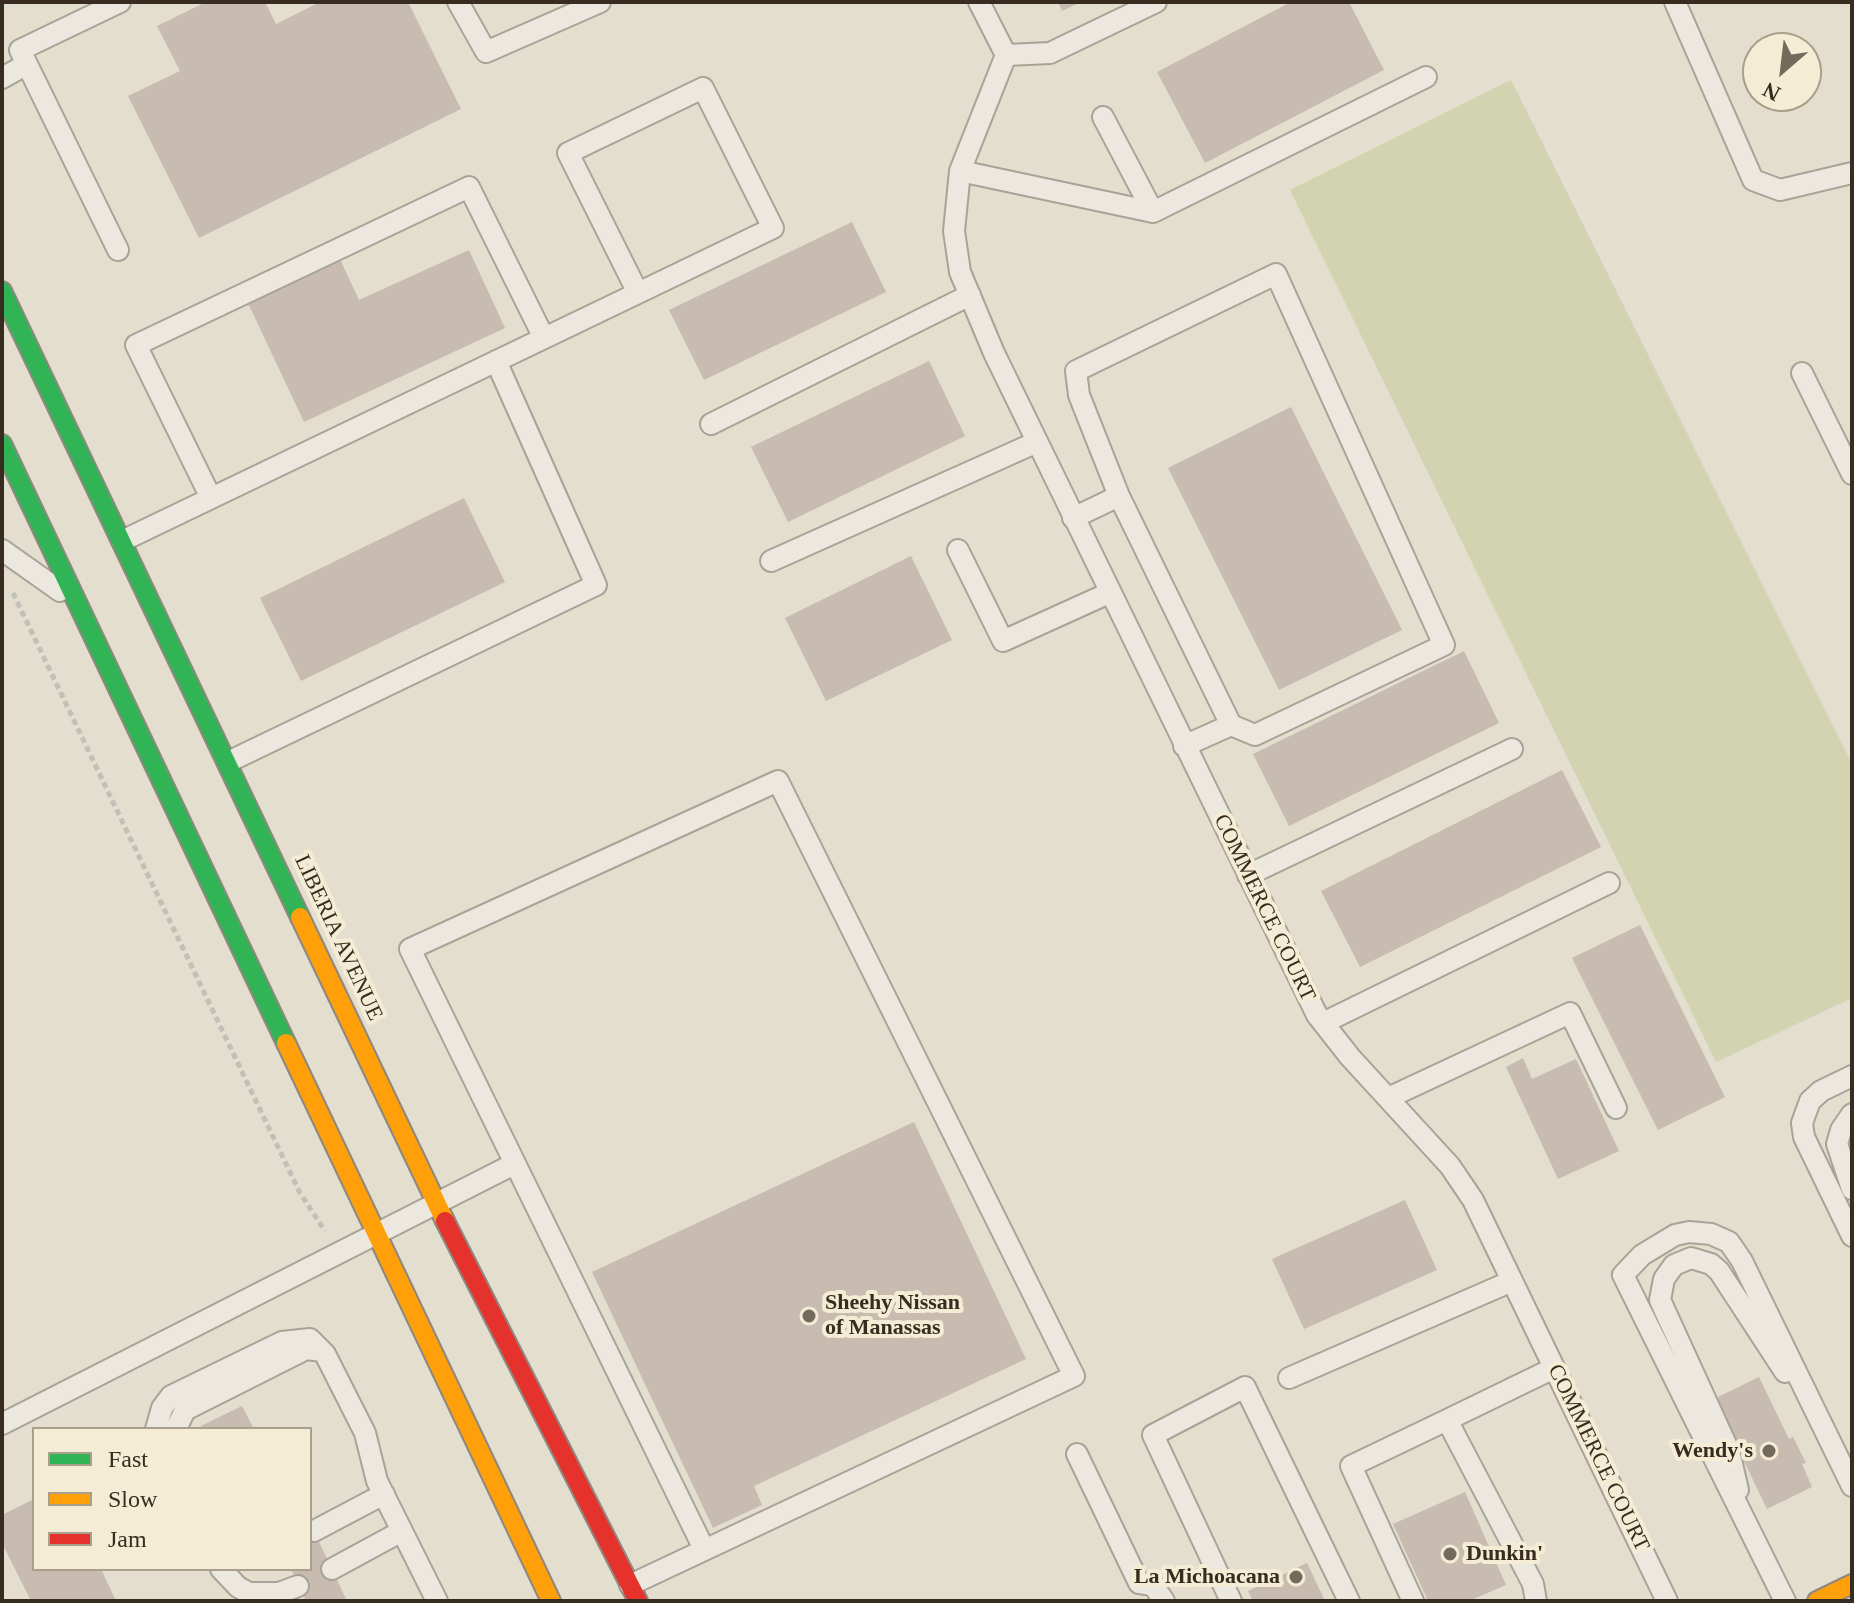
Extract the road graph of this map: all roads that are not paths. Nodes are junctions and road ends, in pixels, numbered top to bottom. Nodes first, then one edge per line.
1 (120, 2) edge
2 (458, 2) edge
3 (600, 2) edge
4 (979, 2) edge
5 (1156, 2) edge
6 (1675, 2) edge
7 (1006, 55) junction
8 (27, 64) junction
9 (1426, 77) dead end
10 (2, 78) edge
11 (1103, 117) dead end
12 (960, 171) junction
13 (1852, 173) edge
14 (1153, 212) junction
15 (118, 250) dead end
16 (2, 291) edge
17 (638, 293) junction
18 (970, 295) junction
19 (544, 338) junction
20 (496, 361) junction
21 (1802, 373) dead end
22 (711, 424) dead end
23 (1037, 442) junction
24 (2, 444) edge
25 (1852, 474) edge
26 (1119, 496) junction
27 (211, 498) junction
28 (1073, 518) junction
29 (122, 541) junction
30 (2, 550) edge
31 (958, 550) dead end
32 (771, 561) dead end
33 (1109, 593) junction
34 (79, 605) junction
35 (1231, 725) junction
36 (1184, 746) junction
37 (1512, 749) dead end
38 (228, 762) junction
39 (1248, 875) junction
40 (1609, 883) dead end
41 (1323, 1023) junction
42 (1852, 1076) edge
43 (1388, 1098) junction
44 (1616, 1108) dead end
45 (1852, 1114) edge
46 (514, 1164) junction
47 (1852, 1189) edge
48 (436, 1204) junction
49 (379, 1233) junction
50 (1852, 1236) edge
51 (1512, 1281) junction
52 (325, 1354) junction
53 (1554, 1368) junction
54 (1289, 1378) dead end
55 (1447, 1420) junction
56 (2, 1424) edge
57 (157, 1427) edge
58 (177, 1427) edge
59 (1824, 1428) junction
60 (1077, 1454) dead end
61 (1852, 1486) edge
62 (384, 1494) junction
63 (1746, 1522) junction
64 (314, 1531) dead end
65 (402, 1531) junction
66 (704, 1549) junction
67 (332, 1569) dead end
68 (223, 1571) edge
69 (1852, 1584) edge
70 (298, 1586) dead end
71 (634, 1593) edge
72 (437, 1601) edge
73 (551, 1601) edge
74 (1164, 1601) edge
75 (1231, 1601) edge
76 (1349, 1601) edge
77 (1413, 1601) edge
78 (1536, 1601) edge
79 (1667, 1601) edge
80 (1785, 1601) edge
81 (1817, 1601) edge

1 - 8 lane
2 - 3 lane
4 - 7 lane
5 - 7 lane
6 - 13 lane
7 - 12 lane, COMMERCE COURT
8 - 10 lane
8 - 15 lane
9 - 14 lane
11 - 14 lane
12 - 14 lane
12 - 18 lane, COMMERCE COURT
16 - 29 highway, LIBERIA AVENUE
17 - 17 lane
17 - 19 lane
18 - 22 lane
18 - 23 lane, COMMERCE COURT
19 - 20 lane
19 - 27 lane
20 - 27 lane
20 - 38 lane
21 - 25 lane
23 - 28 lane, COMMERCE COURT
23 - 32 lane
24 - 34 highway
26 - 28 lane
26 - 35 lane
26 - 35 lane
27 - 29 lane
28 - 33 lane, COMMERCE COURT
29 - 38 highway, LIBERIA AVENUE
30 - 34 lane
31 - 33 lane
33 - 36 lane, COMMERCE COURT
34 - 49 highway
35 - 36 lane
36 - 39 lane, COMMERCE COURT
37 - 39 lane
38 - 48 highway, LIBERIA AVENUE
39 - 41 lane, COMMERCE COURT
40 - 41 lane
41 - 43 lane, COMMERCE COURT
42 - 50 lane
43 - 44 lane
43 - 51 lane, COMMERCE COURT
45 - 47 lane
46 - 48 lane
46 - 66 lane
46 - 66 lane
48 - 49 lane
48 - 71 highway, LIBERIA AVENUE
49 - 56 lane
49 - 73 highway
51 - 53 lane, COMMERCE COURT
51 - 54 lane
52 - 57 lane
52 - 58 lane
52 - 62 lane
53 - 55 lane
53 - 79 lane, COMMERCE COURT
55 - 77 lane
55 - 78 lane
59 - 61 lane
59 - 63 lane
59 - 63 lane
60 - 74 lane
62 - 64 lane
62 - 65 lane
63 - 80 lane
65 - 67 lane
65 - 72 lane
66 - 71 lane
68 - 70 lane
69 - 81 highway
75 - 76 lane

